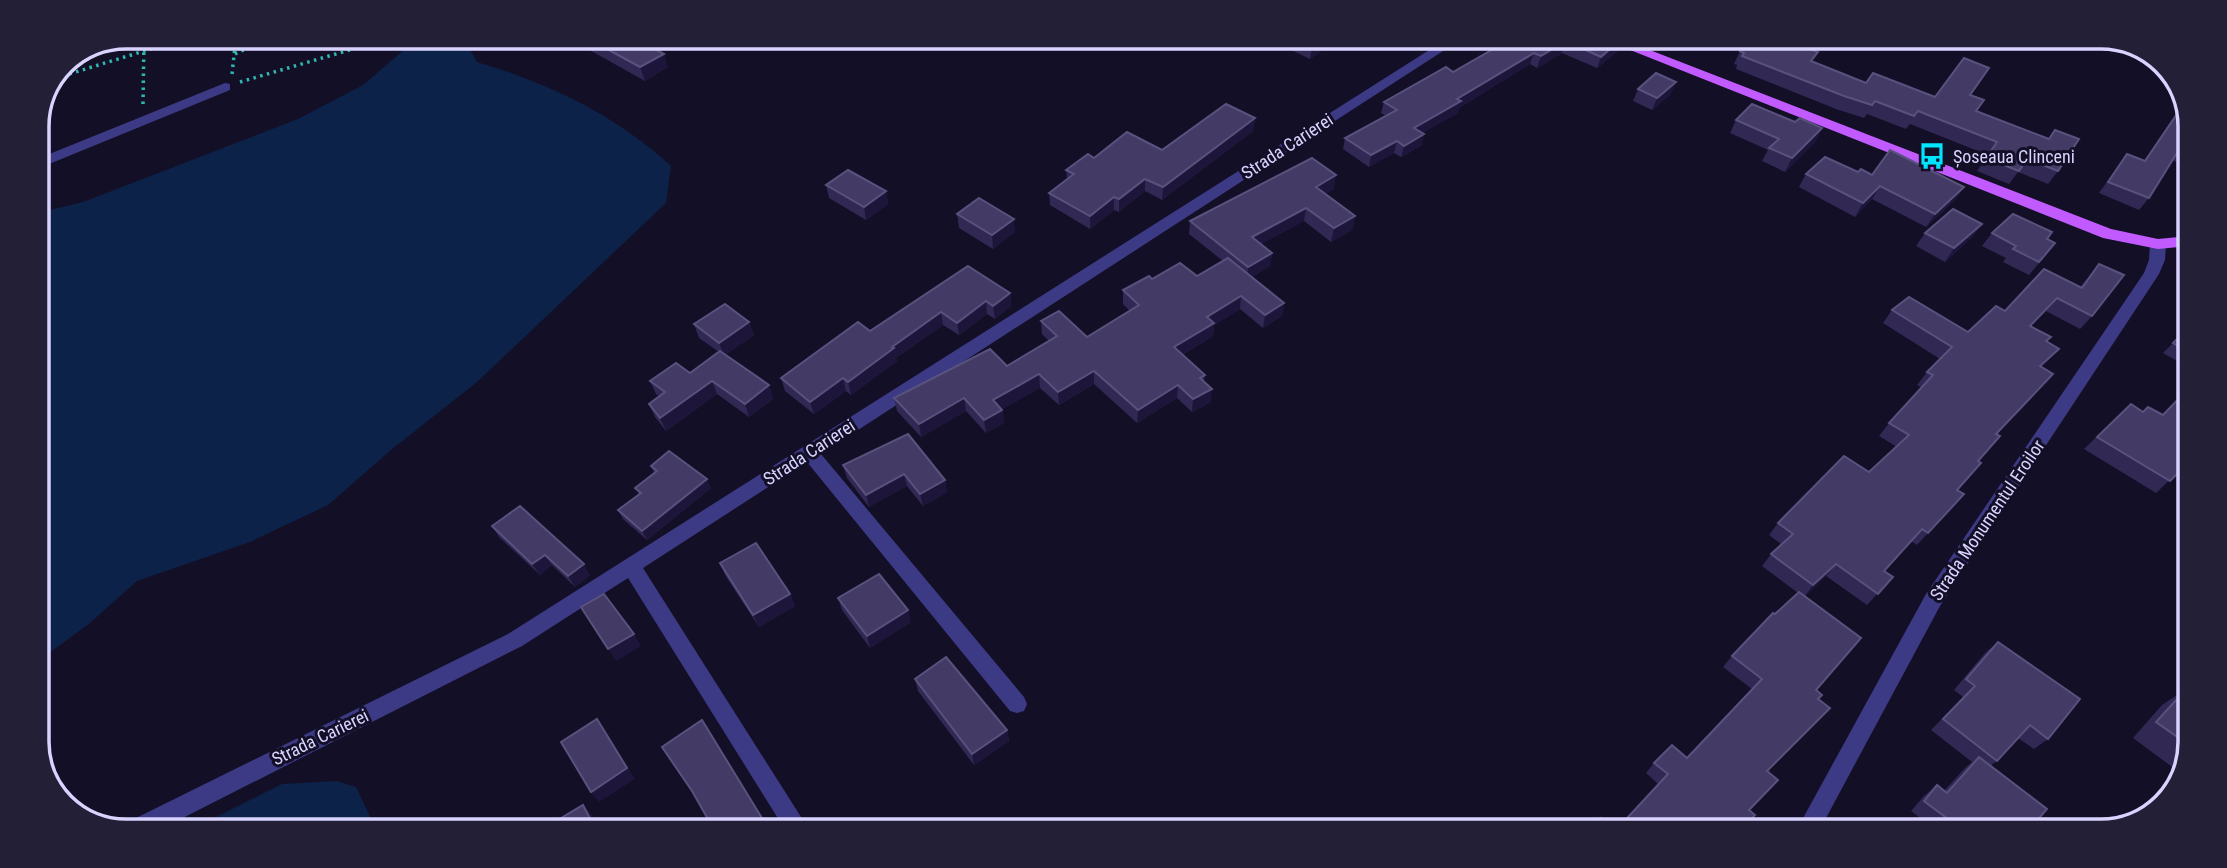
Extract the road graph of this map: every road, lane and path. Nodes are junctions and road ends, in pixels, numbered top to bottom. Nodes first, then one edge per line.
1 (152, 49) edge
2 (245, 49) edge
3 (353, 49) edge
4 (1440, 49) edge
5 (1634, 49) edge
6 (146, 51) junction
7 (235, 54) dead end
8 (70, 74) edge
9 (225, 87) joint
10 (143, 109) dead end
11 (49, 159) edge
12 (2178, 242) edge
13 (2158, 244) junction
14 (809, 452) junction
15 (631, 566) junction
16 (1017, 705) dead end
17 (159, 819) edge
18 (791, 819) edge
19 (1814, 819) edge

1 - 6 path
2 - 7 path
3 - 9 path
4 - 14 street, Strada Carierei
5 - 13 main road
6 - 8 path
6 - 10 path
9 - 11 street
12 - 13 main road
13 - 19 street, Strada Monumentul Eroilor
14 - 15 street, Strada Carierei
14 - 16 street
15 - 17 street, Strada Carierei
15 - 18 street

